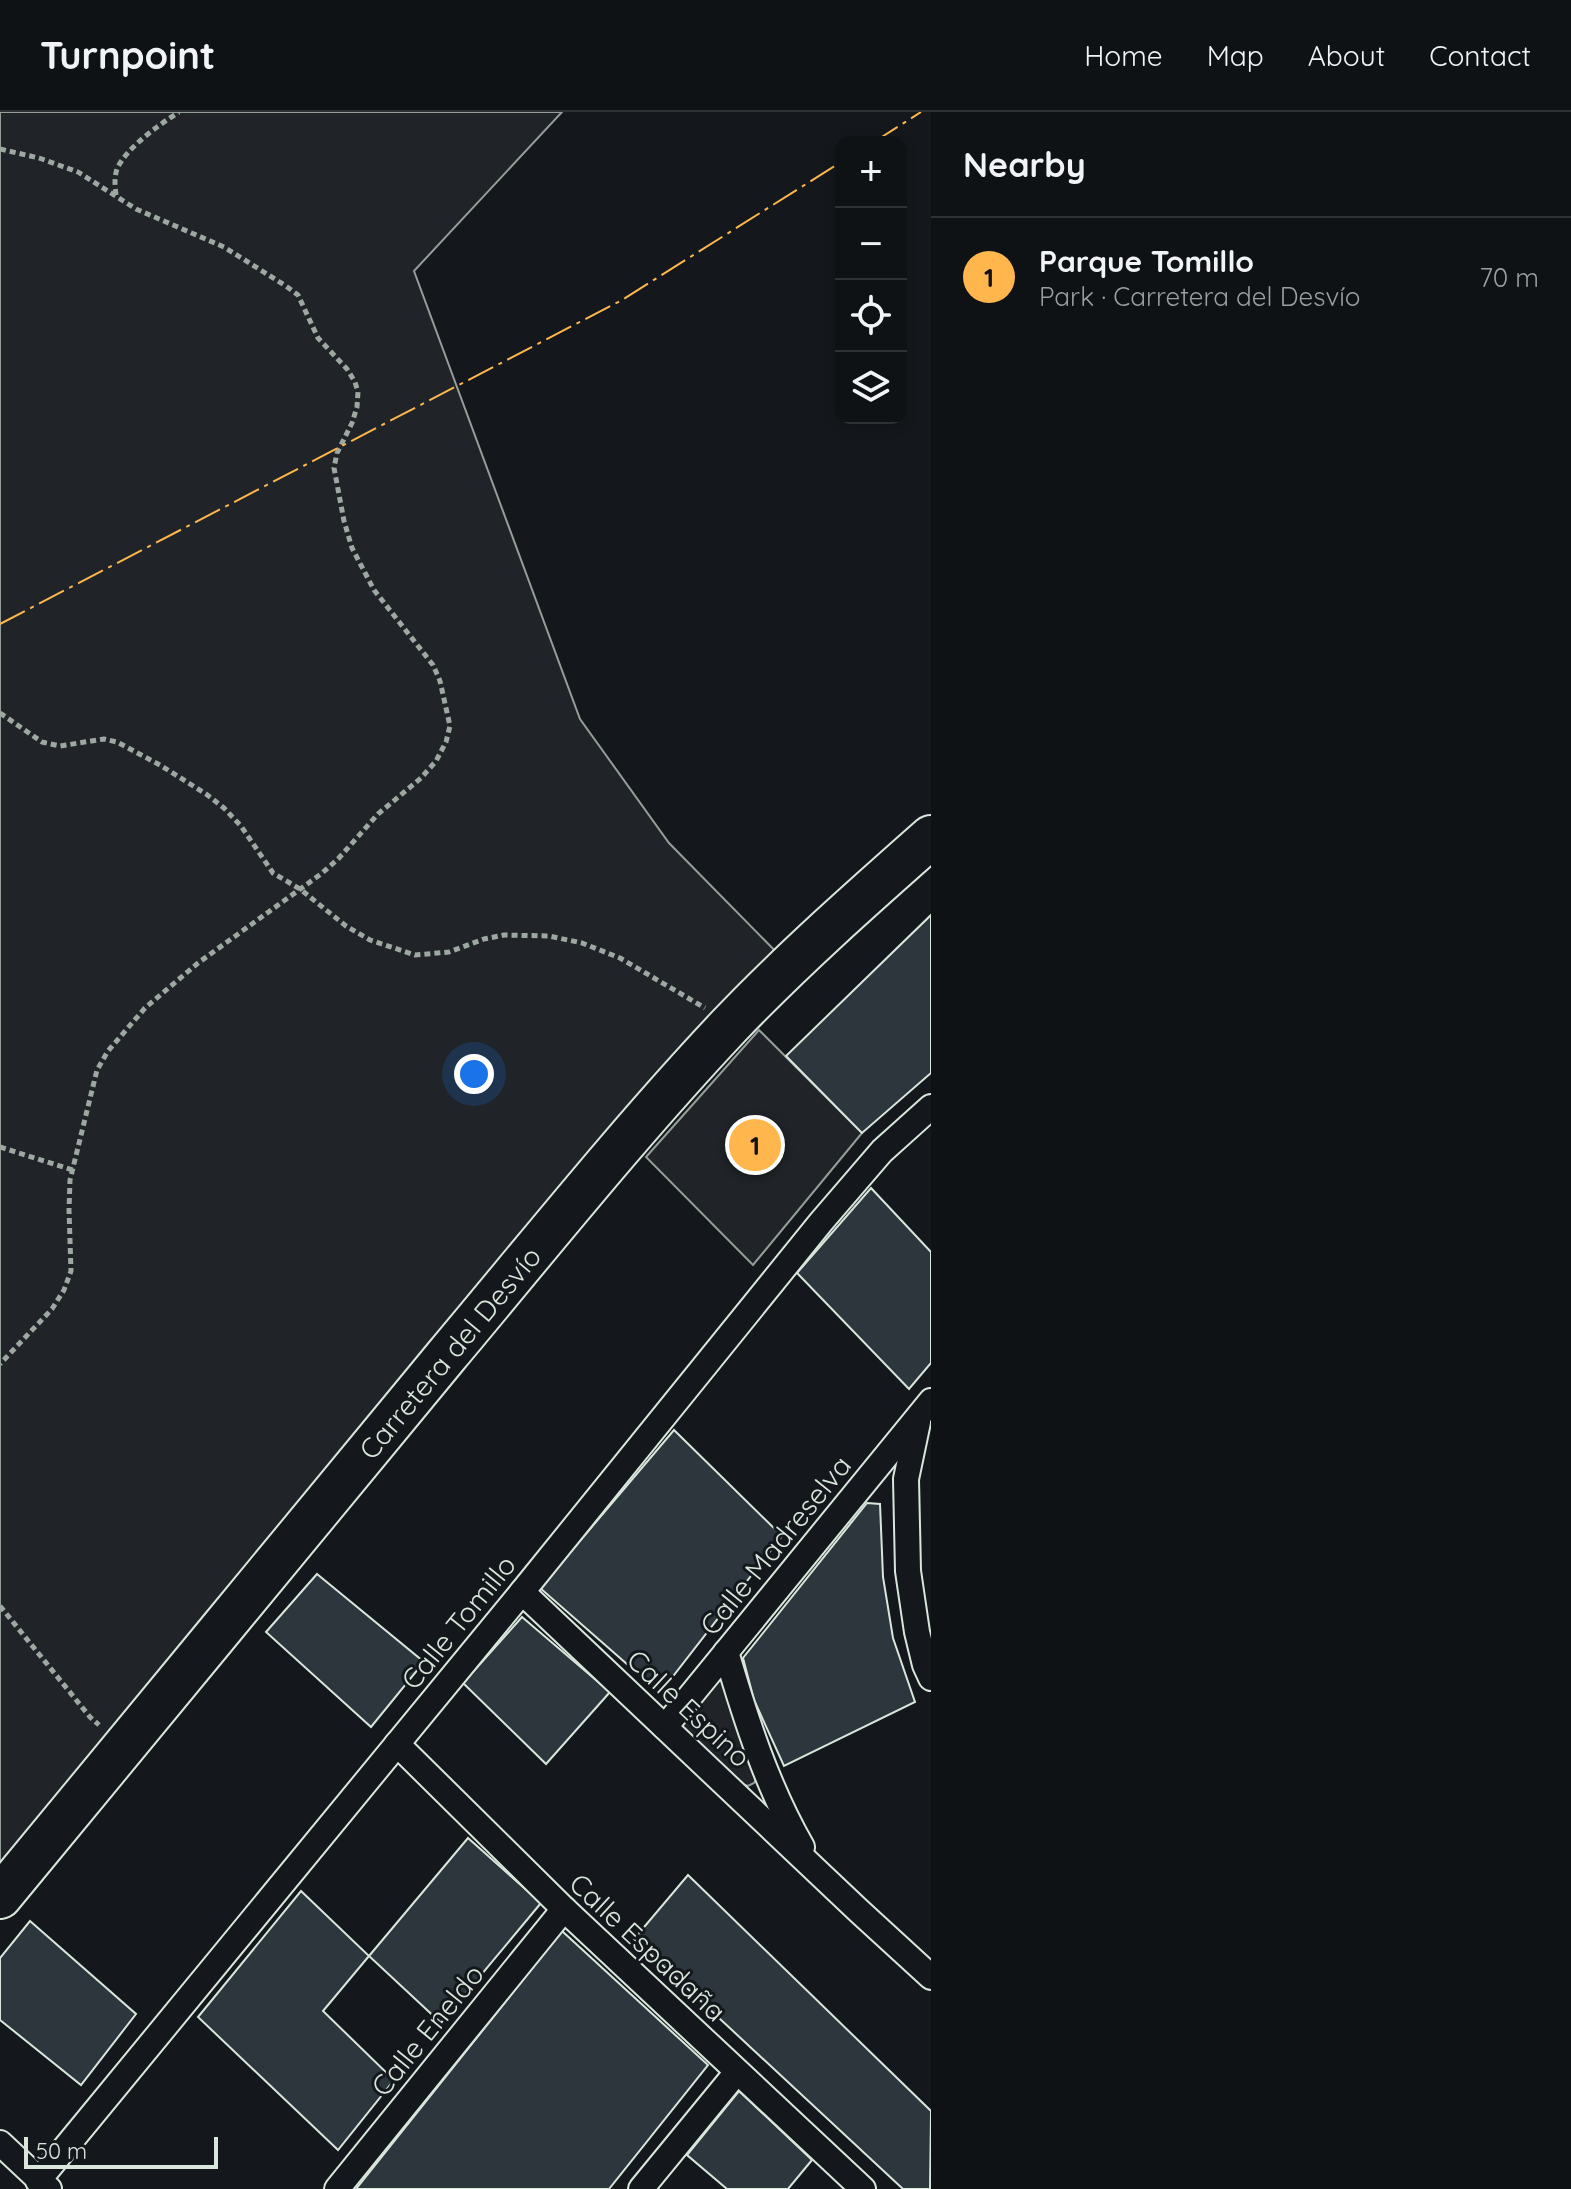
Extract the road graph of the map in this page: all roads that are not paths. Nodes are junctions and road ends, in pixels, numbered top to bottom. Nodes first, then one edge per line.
1 (931, 837) edge
2 (931, 1107) edge
3 (925, 1408) edge
4 (522, 1592) junction
5 (726, 1652) junction
6 (931, 1678) edge
7 (665, 1727) junction
8 (397, 1744) junction
9 (815, 1869) junction
10 (0, 1897) edge
11 (564, 1909) junction
12 (922, 1964) edge
13 (931, 1977) edge
14 (737, 2072) junction
15 (0, 2143) edge
16 (44, 2185) edge
17 (337, 2189) edge
18 (641, 2189) edge
19 (863, 2189) edge

1 - 10 highway, Carretera del Desvío
2 - 4 street, Calle Tomillo
3 - 5 street, Calle Madreselva
3 - 6 street
4 - 7 street, Calle Espino
4 - 8 street, Calle Tomillo
5 - 7 street, Calle Madreselva
5 - 9 street, Calle Espino
7 - 9 street, Calle Espino
8 - 11 street, Calle Espadaña
8 - 16 street, Calle Tomillo
9 - 12 street, Calle Espino
11 - 14 street, Calle Espadaña
11 - 17 street, Calle Eneldo
12 - 13 street, Calle Espino
14 - 18 street
14 - 19 street, Calle Espadaña
15 - 16 street

